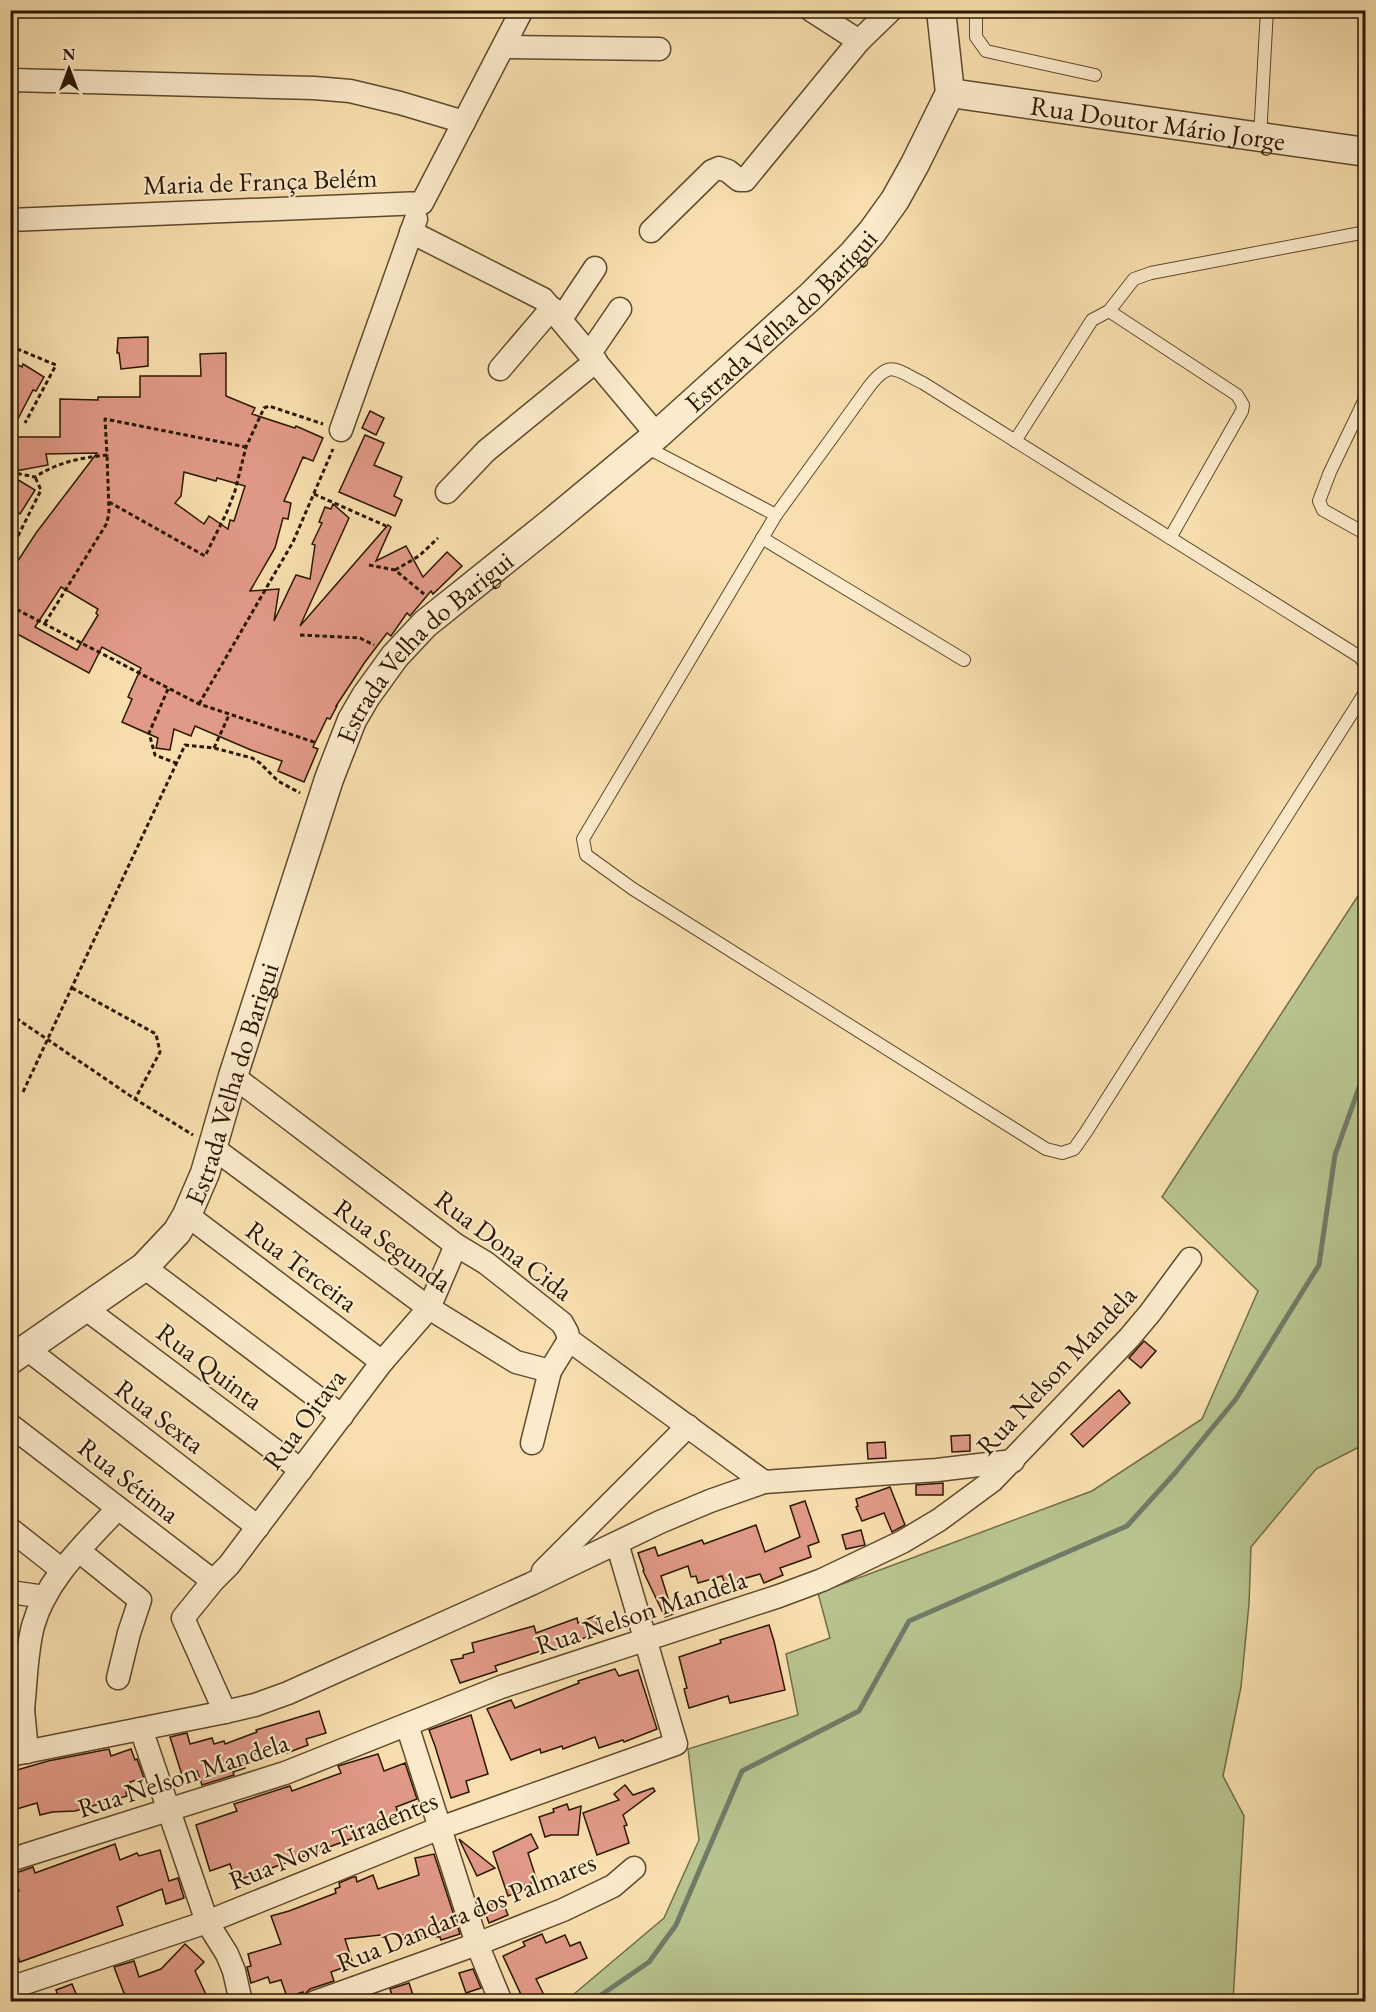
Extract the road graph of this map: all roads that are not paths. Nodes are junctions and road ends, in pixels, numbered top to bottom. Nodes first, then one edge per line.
1 (522, 10) edge
2 (811, 10) edge
3 (891, 10) edge
4 (941, 10) edge
5 (979, 10) edge
6 (1268, 10) edge
7 (859, 41) junction
8 (504, 46) junction
9 (659, 49) dead end
10 (1095, 75) dead end
11 (10, 85) edge
12 (950, 93) junction
13 (464, 123) junction
14 (1260, 137) junction
15 (1365, 152) edge
16 (422, 203) junction
17 (10, 219) edge
18 (651, 231) dead end
19 (411, 232) junction
20 (1365, 232) edge
21 (595, 268) dead end
22 (620, 309) dead end
23 (1109, 311) junction
24 (557, 314) junction
25 (593, 357) junction
26 (500, 369) dead end
27 (1364, 402) edge
28 (341, 430) road end
29 (651, 441) junction
30 (1015, 441) junction
31 (447, 492) dead end
32 (776, 515) junction
33 (1365, 534) edge
34 (762, 538) junction
35 (1170, 538) junction
36 (964, 660) dead end
37 (1365, 666) edge
38 (1365, 691) edge
39 (233, 1076) junction
40 (212, 1147) junction
41 (187, 1215) junction
42 (456, 1245) junction
43 (1190, 1259) dead end
44 (144, 1267) junction
45 (429, 1308) junction
46 (86, 1309) junction
47 (568, 1340) junction
48 (19, 1355) edge
49 (382, 1362) junction
50 (550, 1371) junction
51 (342, 1416) junction
52 (10, 1425) edge
53 (688, 1426) junction
54 (532, 1443) dead end
55 (1013, 1461) junction
56 (301, 1470) junction
57 (764, 1482) junction
58 (118, 1508) junction
59 (258, 1527) junction
60 (10, 1529) edge
61 (617, 1543) junction
62 (79, 1551) junction
63 (62, 1570) junction
64 (213, 1581) junction
65 (531, 1584) junction
66 (10, 1592) edge
67 (45, 1597) junction
68 (646, 1639) junction
69 (118, 1678) dead end
70 (17, 1709) edge
71 (225, 1712) junction
72 (407, 1725) junction
73 (141, 1729) junction
74 (19, 1754) edge
75 (167, 1811) junction
76 (440, 1828) junction
77 (10, 1860) edge
78 (634, 1868) dead end
79 (207, 1922) junction
80 (477, 1944) junction
81 (10, 1988) edge
82 (242, 2001) edge
83 (315, 2001) edge
84 (501, 2001) edge

1 - 8 street
2 - 7 street
3 - 7 street
4 - 12 street
5 - 10 lane
6 - 14 lane
7 - 18 street
8 - 9 street
8 - 13 street
11 - 13 street
12 - 14 street, Rua Doutor Mário Jorge
12 - 29 street, Estrada Velha do Barigui
13 - 16 street
14 - 15 street, Rua Doutor Mário Jorge
16 - 17 street, Maria de França Belém
16 - 19 street
19 - 24 street
19 - 28 street
20 - 23 lane
21 - 24 street
22 - 25 street
23 - 30 lane
23 - 35 lane
24 - 25 street
24 - 26 street
25 - 29 street
25 - 31 street
27 - 33 lane
29 - 32 lane
29 - 39 street, Estrada Velha do Barigui
30 - 32 lane
30 - 35 lane
32 - 34 lane
34 - 36 lane
34 - 38 lane
35 - 37 lane
39 - 40 street, Estrada Velha do Barigui
39 - 42 street, Rua Dona Cida
40 - 41 street, Estrada Velha do Barigui
40 - 45 street, Rua Segunda
41 - 44 street, Estrada Velha do Barigui
41 - 49 street, Rua Terceira
42 - 45 street, Rua Oitava
42 - 47 street, Rua Dona Cida
43 - 55 street, Rua Nelson Mandela
44 - 46 street, Estrada Velha do Barigui
44 - 51 street
45 - 49 street, Rua Oitava
45 - 50 street, Rua Segunda
46 - 48 street, Estrada Velha do Barigui
46 - 56 street, Rua Quinta
47 - 50 street
47 - 53 street, Rua Dona Cida
48 - 59 street, Rua Sexta
49 - 51 street, Rua Oitava
50 - 54 street
51 - 56 street, Rua Oitava
52 - 58 street, Rua Sétima
53 - 57 street, Rua Dona Cida
53 - 65 street
55 - 57 street
55 - 68 street, Rua Nelson Mandela
56 - 59 street, Rua Oitava
57 - 61 street
58 - 62 street
58 - 64 street, Rua Sétima
59 - 64 street, Rua Oitava
60 - 63 street
61 - 65 street
61 - 68 street
62 - 63 street
62 - 69 street
63 - 67 street
64 - 71 street, Rua Oitava
65 - 71 street
66 - 67 street
67 - 70 street
68 - 72 street, Rua Nelson Mandela
68 - 76 street, Rua Nova Tiradentes
70 - 74 street
71 - 73 street
72 - 75 street, Rua Nelson Mandela
72 - 76 street
73 - 74 street
73 - 75 street
75 - 77 street, Rua Nelson Mandela
75 - 79 street
76 - 79 street, Rua Nova Tiradentes
76 - 80 street
78 - 80 street, Rua Dandara dos Palmares
79 - 81 street, Rua Nova Tiradentes
79 - 82 street
80 - 83 street, Rua Dandara dos Palmares
80 - 84 street

